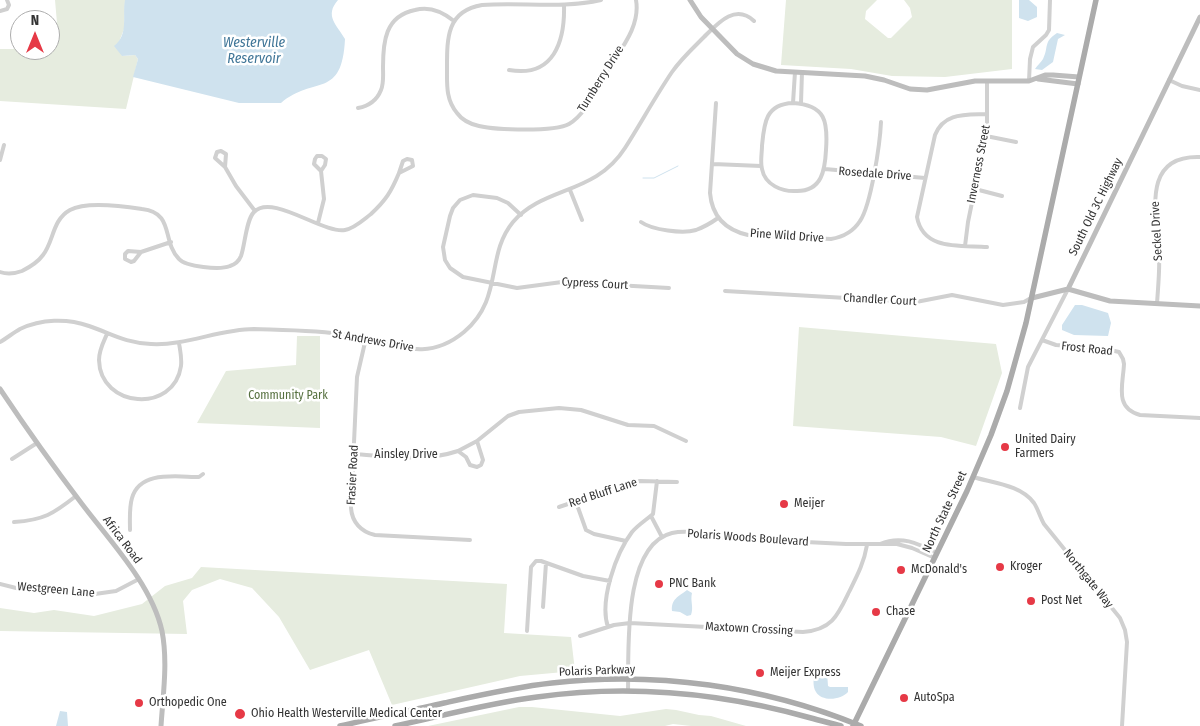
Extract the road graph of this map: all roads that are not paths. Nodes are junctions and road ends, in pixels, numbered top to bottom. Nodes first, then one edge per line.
1 (7, 0) edge
2 (602, 0) edge
3 (636, 0) edge
4 (690, 0) edge
5 (1050, 0) edge
6 (1096, 0) edge
7 (564, 5) junction
8 (0, 11) edge
9 (1200, 17) edge
10 (754, 20) dead end
11 (454, 21) junction
12 (712, 29) junction
13 (509, 70) dead end
14 (795, 72) junction
15 (802, 72) junction
16 (1079, 76) junction
17 (1037, 79) junction
18 (1169, 80) junction
19 (987, 81) junction
20 (1030, 81) junction
21 (1078, 84) junction
22 (1200, 90) edge
23 (793, 102) junction
24 (716, 103) dead end
25 (801, 103) junction
26 (358, 108) dead end
27 (988, 114) junction
28 (881, 122) dead end
29 (986, 136) junction
30 (1016, 142) dead end
31 (4, 145) dead end
32 (1200, 157) edge
33 (0, 160) edge
34 (712, 164) junction
35 (761, 166) junction
36 (225, 167) dead end
37 (825, 170) junction
38 (321, 171) dead end
39 (399, 173) dead end
40 (873, 173) junction
41 (925, 178) junction
42 (975, 189) junction
43 (570, 190) junction
44 (1002, 196) dead end
45 (255, 211) junction
46 (521, 215) junction
47 (718, 218) junction
48 (582, 220) dead end
49 (641, 222) dead end
50 (318, 223) junction
51 (170, 242) junction
52 (965, 246) junction
53 (987, 247) dead end
54 (141, 252) dead end
55 (0, 272) edge
56 (492, 284) junction
57 (669, 288) dead end
58 (1068, 288) junction
59 (725, 291) dead end
60 (1032, 298) junction
61 (1157, 304) junction
62 (1200, 306) edge
63 (106, 334) junction
64 (366, 338) junction
65 (1042, 340) junction
66 (0, 342) edge
67 (180, 343) junction
68 (0, 389) edge
69 (1020, 408) dead end
70 (1200, 418) edge
71 (686, 440) dead end
72 (477, 441) junction
73 (37, 443) junction
74 (458, 451) junction
75 (353, 454) junction
76 (12, 459) dead end
77 (203, 474) dead end
78 (974, 477) junction
79 (657, 481) junction
80 (677, 482) dead end
81 (76, 496) junction
82 (576, 502) junction
83 (559, 507) dead end
84 (651, 516) junction
85 (14, 522) dead end
86 (130, 530) dead end
87 (662, 537) junction
88 (470, 540) dead end
89 (626, 541) junction
90 (867, 545) junction
91 (936, 556) junction
92 (546, 563) junction
93 (139, 579) junction
94 (610, 581) junction
95 (0, 584) edge
96 (543, 608) dead end
97 (630, 623) junction
98 (608, 627) junction
99 (527, 631) dead end
100 (580, 636) dead end
101 (628, 679) junction
102 (628, 691) junction
103 (853, 725) edge
104 (161, 726) edge
105 (340, 726) edge
106 (395, 726) edge
107 (841, 726) edge
108 (861, 726) edge
109 (1122, 726) edge

1 - 8 street
2 - 7 street
3 - 11 street, Turnberry Drive
4 - 12 street
5 - 20 street
6 - 16 main road, North State Street
7 - 11 street
7 - 13 street
9 - 18 street, South Old 3C Highway
10 - 12 street, St Andrews Drive
11 - 26 street
12 - 14 street
12 - 43 street, St Andrews Drive
14 - 15 street
14 - 23 street
15 - 19 street
15 - 25 street
16 - 17 street
16 - 21 main road, North State Street
17 - 20 street
17 - 21 street
18 - 22 street
18 - 58 street, South Old 3C Highway
19 - 20 street
19 - 27 street, Inverness Street
21 - 60 main road, North State Street
23 - 25 street
23 - 35 street
24 - 34 street
25 - 37 street
27 - 29 street, Inverness Street
27 - 41 street
28 - 40 street, Pine Wild Drive
29 - 30 street
29 - 42 street, Inverness Street
31 - 33 street
32 - 61 street, Seckel Drive
34 - 35 street
34 - 47 street
35 - 37 street
36 - 45 street
37 - 40 street, Rosedale Drive
38 - 50 street
39 - 50 street
40 - 41 street, Rosedale Drive
40 - 47 street, Pine Wild Drive
41 - 52 street
42 - 44 street
42 - 52 street, Inverness Street
43 - 46 street, St Andrews Drive
43 - 48 street
45 - 50 street
45 - 51 street
46 - 56 street, St Andrews Drive
46 - 56 street, Cypress Court
47 - 49 street
51 - 54 street
51 - 55 street
52 - 53 street
56 - 57 street, Cypress Court
56 - 64 street, St Andrews Drive
58 - 60 street
58 - 61 street
58 - 65 street, South Old 3C Highway
59 - 60 street, Chandler Court
60 - 78 main road, North State Street
61 - 62 street
63 - 66 street, St Andrews Drive
63 - 67 street, St Andrews Drive
63 - 67 street
64 - 67 street, St Andrews Drive
64 - 75 street, Frasier Road
65 - 69 street, South Old 3C Highway
65 - 70 street, Frost Road
68 - 73 street, Africa Road
71 - 72 street, Ainsley Drive
72 - 74 street, Ainsley Drive
72 - 74 street
73 - 76 street
73 - 81 street, Africa Road
74 - 75 street, Ainsley Drive
75 - 88 street, Frasier Road
77 - 86 street
78 - 91 main road, North State Street
78 - 109 street, Northgate Way
79 - 80 street, Red Bluff Lane
79 - 82 street, Red Bluff Lane
79 - 84 street
81 - 85 street
81 - 93 street, Africa Road
82 - 83 street, Red Bluff Lane
82 - 89 street
84 - 87 street
84 - 89 street
87 - 90 street, Polaris Woods Boulevard
87 - 97 street
89 - 94 street
90 - 91 street, Polaris Woods Boulevard
90 - 97 street, Maxtown Crossing
91 - 103 main road, North State Street
92 - 94 street
92 - 96 street
92 - 99 street
93 - 95 street, Westgreen Lane
93 - 104 street, Africa Road
94 - 98 street
97 - 98 street, Maxtown Crossing
97 - 101 street
98 - 100 street, Maxtown Crossing
101 - 102 street
101 - 103 main road, Polaris Parkway
101 - 105 main road, Polaris Parkway
102 - 106 main road, Polaris Parkway
102 - 107 main road, Polaris Parkway
103 - 108 main road, Polaris Parkway

